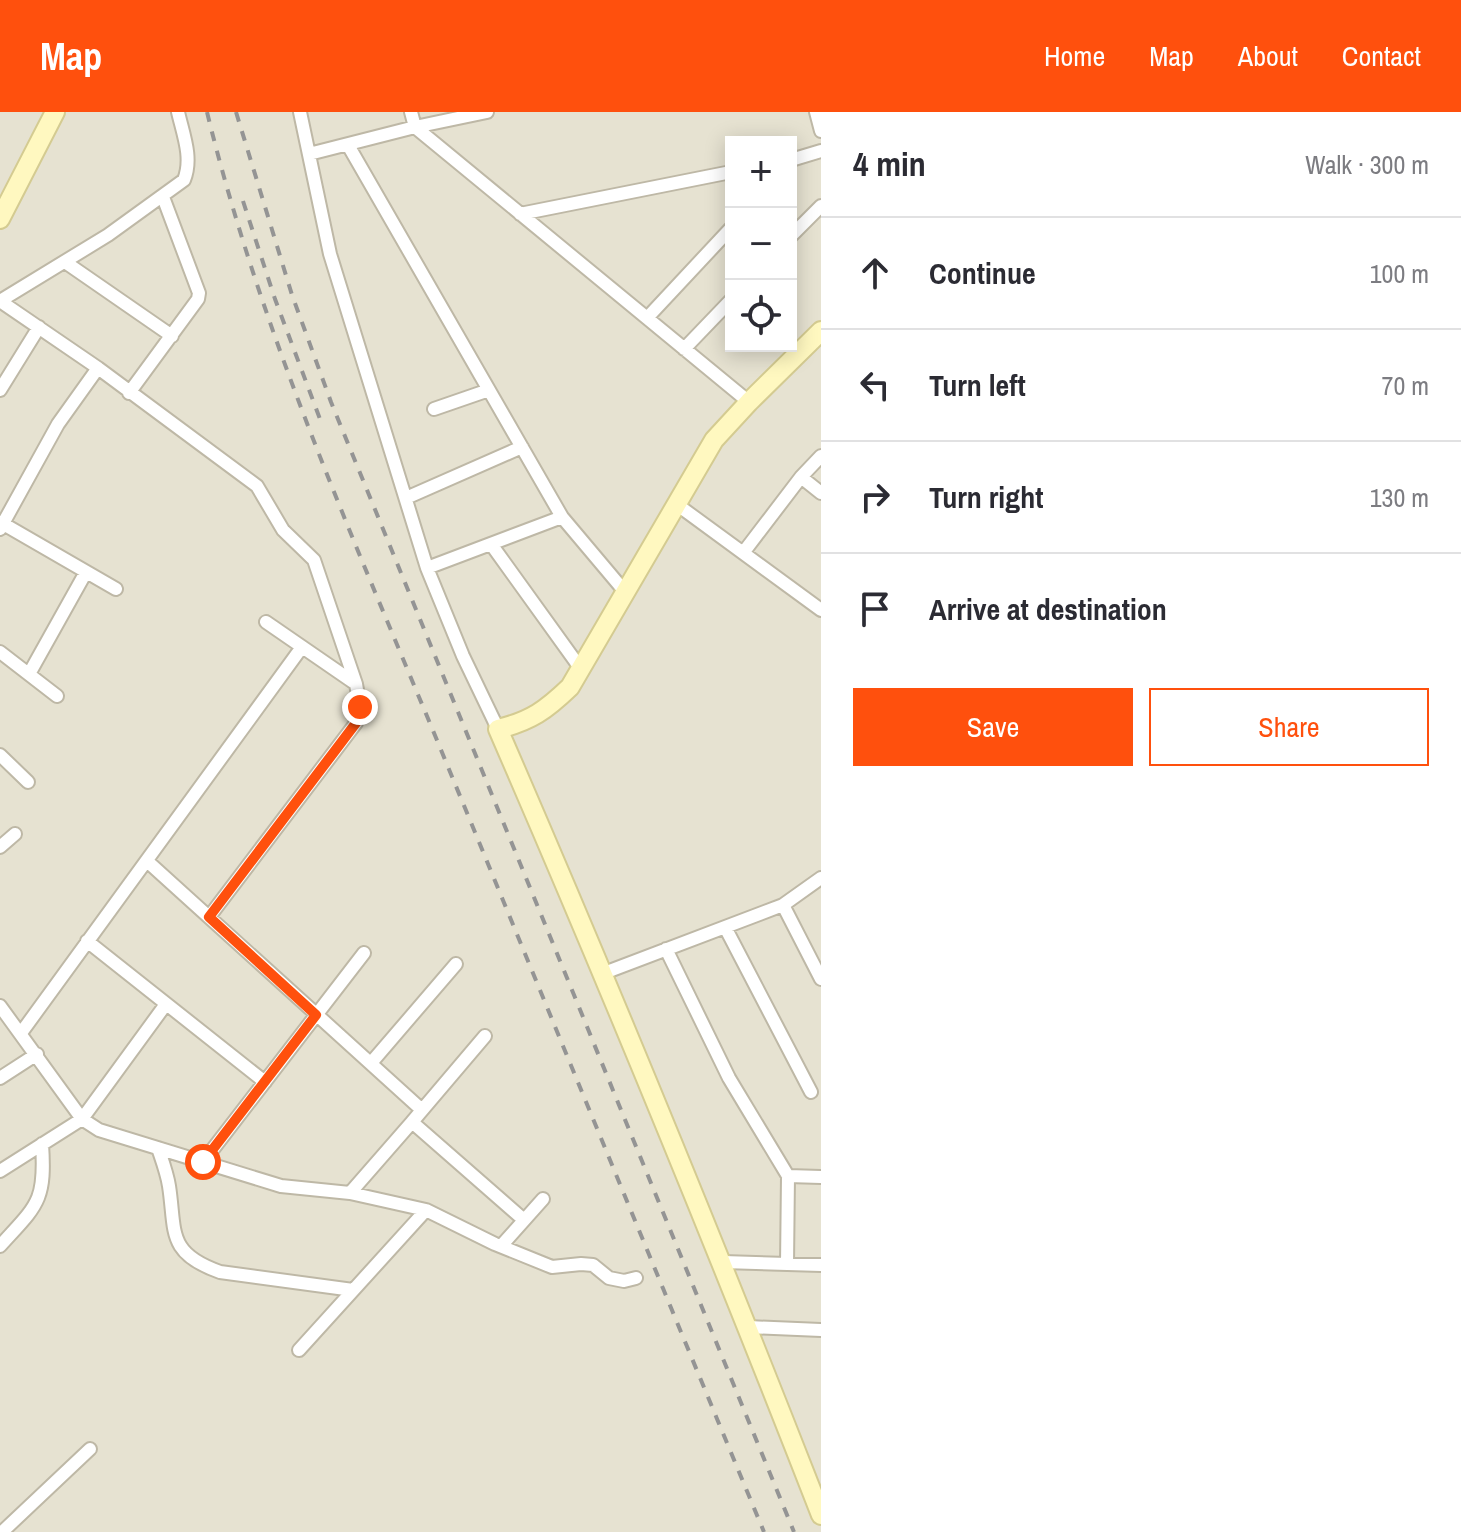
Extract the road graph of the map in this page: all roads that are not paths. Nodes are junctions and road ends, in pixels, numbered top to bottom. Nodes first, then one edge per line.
1 (55, 112) edge
2 (178, 112) edge
3 (300, 112) edge
4 (411, 112) edge
5 (487, 112) edge
6 (816, 112) edge
7 (415, 127) junction
8 (821, 131) edge
9 (348, 145) junction
10 (821, 151) edge
11 (309, 154) junction
12 (797, 159) edge
13 (725, 173) edge
14 (163, 197) junction
15 (821, 206) edge
16 (520, 214) junction
17 (0, 219) edge
18 (797, 230) edge
19 (725, 234) edge
20 (65, 262) junction
21 (0, 301) edge
22 (725, 306) edge
23 (647, 318) junction
24 (39, 327) junction
25 (821, 331) edge
26 (172, 336) junction
27 (684, 349) junction
28 (98, 368) junction
29 (0, 390) edge
30 (489, 390) junction
31 (129, 393) junction
32 (749, 402) junction
33 (434, 409) dead end
34 (522, 447) junction
35 (821, 456) edge
36 (801, 477) junction
37 (821, 493) edge
38 (406, 498) junction
39 (679, 506) junction
40 (562, 517) junction
41 (1, 525) edge
42 (491, 544) junction
43 (743, 553) junction
44 (427, 568) junction
45 (86, 572) junction
46 (116, 589) dead end
47 (626, 593) junction
48 (821, 610) edge
49 (266, 622) dead end
50 (302, 647) junction
51 (0, 652) edge
52 (581, 669) junction
53 (29, 674) junction
54 (356, 684) junction
55 (57, 696) dead end
56 (498, 729) junction
57 (0, 755) edge
58 (28, 782) dead end
59 (15, 834) dead end
60 (0, 847) edge
61 (147, 861) junction
62 (821, 878) edge
63 (783, 905) junction
64 (209, 917) junction
65 (725, 927) junction
66 (87, 941) junction
67 (666, 949) junction
68 (364, 953) dead end
69 (456, 964) dead end
70 (604, 973) junction
71 (821, 979) edge
72 (166, 1004) junction
73 (0, 1006) edge
74 (316, 1015) junction
75 (21, 1033) junction
76 (485, 1036) dead end
77 (37, 1054) junction
78 (371, 1063) junction
79 (0, 1078) edge
80 (265, 1082) junction
81 (811, 1092) dead end
82 (422, 1110) junction
83 (82, 1119) junction
84 (412, 1122) junction
85 (42, 1144) junction
86 (158, 1148) junction
87 (203, 1162) junction
88 (0, 1171) edge
89 (788, 1176) junction
90 (821, 1177) edge
91 (350, 1193) junction
92 (543, 1199) dead end
93 (426, 1210) junction
94 (524, 1220) junction
95 (0, 1246) edge
96 (501, 1246) junction
97 (723, 1262) junction
98 (787, 1264) junction
99 (821, 1265) edge
100 (636, 1278) dead end
101 (353, 1290) junction
102 (748, 1327) junction
103 (821, 1330) edge
104 (299, 1350) dead end
105 (90, 1449) dead end
106 (821, 1515) edge
107 (2, 1532) edge

1 - 17 street
2 - 14 street
3 - 11 street
4 - 7 street
5 - 7 street
6 - 8 street
7 - 9 street
7 - 16 street
9 - 11 street
9 - 30 street
10 - 12 street
11 - 38 street
13 - 16 street
14 - 20 street
14 - 26 street
15 - 18 street
16 - 23 street
19 - 23 street
20 - 21 street
20 - 26 street
21 - 24 street
22 - 27 street
23 - 27 street
24 - 28 street
24 - 29 street
25 - 32 street
26 - 31 street
27 - 32 street
28 - 31 street
28 - 41 street
30 - 33 street
30 - 34 street
31 - 54 street
32 - 39 street
34 - 38 street
34 - 40 street
35 - 36 street
36 - 37 street
36 - 43 street
38 - 44 street
39 - 43 street
39 - 47 street
40 - 42 street
40 - 47 street
41 - 45 street
42 - 44 street
42 - 52 street
43 - 48 street
44 - 56 street
45 - 46 street
45 - 53 street
47 - 52 street
49 - 50 street
50 - 54 street
50 - 61 street
51 - 53 street
52 - 56 street
53 - 55 street
54 - 64 street
56 - 70 street
57 - 58 street
59 - 60 street
61 - 64 street
61 - 66 street
62 - 63 street
63 - 65 street
63 - 71 street
64 - 74 street
65 - 67 street
65 - 81 street
66 - 72 street
66 - 75 street
67 - 70 street
67 - 89 street
68 - 74 street
69 - 78 street
70 - 97 street
72 - 80 street
72 - 83 street
73 - 75 street
74 - 78 street
74 - 80 street
75 - 77 street
76 - 82 street
77 - 79 street
77 - 83 street
78 - 82 street
80 - 87 street
82 - 84 street
83 - 85 street
83 - 86 street
84 - 91 street
84 - 94 street
85 - 88 street
85 - 95 street
86 - 87 street
86 - 101 street
87 - 91 street
89 - 90 street
89 - 98 street
91 - 93 street
92 - 94 street
93 - 96 street
93 - 101 street
94 - 96 street
96 - 100 street
97 - 98 street
97 - 102 street
98 - 99 street
101 - 104 street
102 - 103 street
102 - 106 street
105 - 107 street

